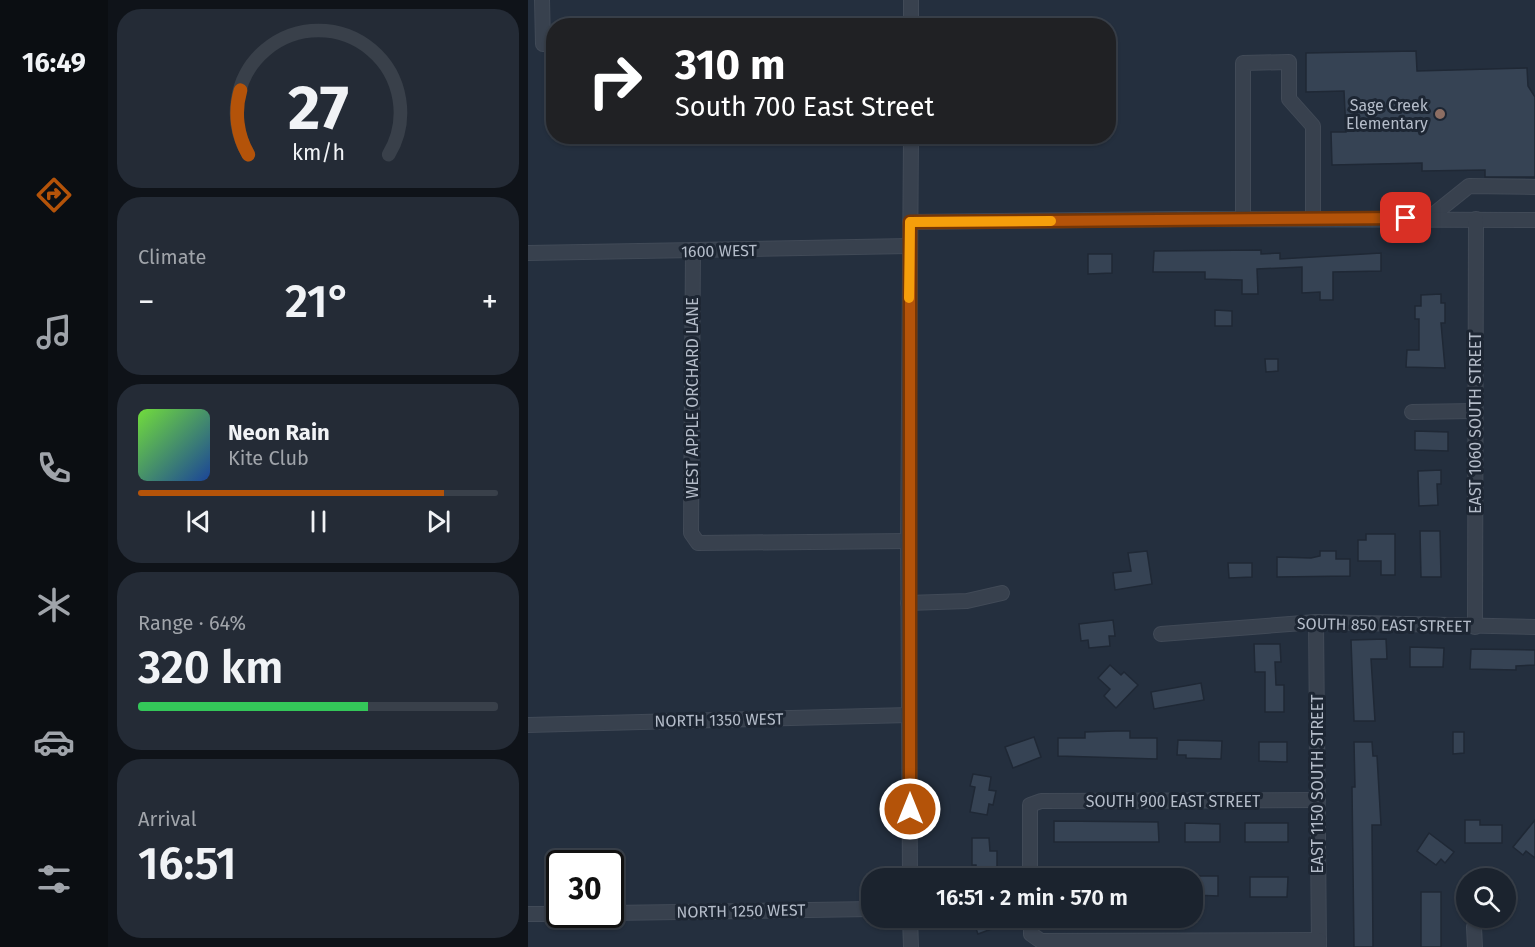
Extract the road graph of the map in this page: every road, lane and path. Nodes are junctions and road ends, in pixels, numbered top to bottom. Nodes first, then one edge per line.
1 (542, 0) edge
2 (911, 0) edge
3 (911, 18) edge
4 (546, 29) edge
5 (910, 144) edge
6 (1535, 187) edge
7 (1313, 218) junction
8 (1429, 218) junction
9 (1243, 219) junction
10 (1476, 219) junction
11 (1535, 220) edge
12 (910, 222) junction
13 (909, 246) junction
14 (693, 251) junction
15 (528, 253) edge
16 (1474, 411) junction
17 (1412, 412) dead end
18 (908, 541) junction
19 (1002, 593) dead end
20 (908, 603) junction
21 (1316, 622) junction
22 (1475, 627) junction
23 (1535, 627) edge
24 (1161, 634) dead end
25 (909, 715) junction
26 (528, 725) edge
27 (1318, 800) junction
28 (910, 868) edge
29 (1030, 868) edge
30 (861, 909) edge
31 (624, 913) edge
32 (528, 914) edge
33 (546, 914) edge
34 (910, 928) edge
35 (1031, 928) edge
36 (1474, 928) edge
37 (1319, 944) edge
38 (910, 947) edge
39 (1474, 947) edge

1 - 4 street
2 - 3 street
5 - 12 street
6 - 8 street
7 - 8 street
7 - 9 street
7 - 9 street
8 - 10 street
9 - 12 street
10 - 11 street
10 - 16 street, EAST 1060 SOUTH STREET
12 - 13 street
13 - 14 street, 1600 WEST
13 - 18 street
14 - 15 street, 1600 WEST
14 - 18 street, WEST APPLE ORCHARD LANE
16 - 17 street
16 - 22 street, EAST 1060 SOUTH STREET
18 - 20 street
19 - 20 street
20 - 25 street
21 - 22 street, SOUTH 850 EAST STREET
21 - 24 street, SOUTH 850 EAST STREET
21 - 27 street, EAST 1150 SOUTH STREET
22 - 23 street, SOUTH 850 EAST STREET
25 - 26 street, NORTH 1350 WEST
25 - 28 street
27 - 29 street, SOUTH 900 EAST STREET
27 - 37 street, EAST 1150 SOUTH STREET
30 - 31 street, NORTH 1250 WEST
32 - 33 street
34 - 38 street
35 - 37 street
36 - 39 street

